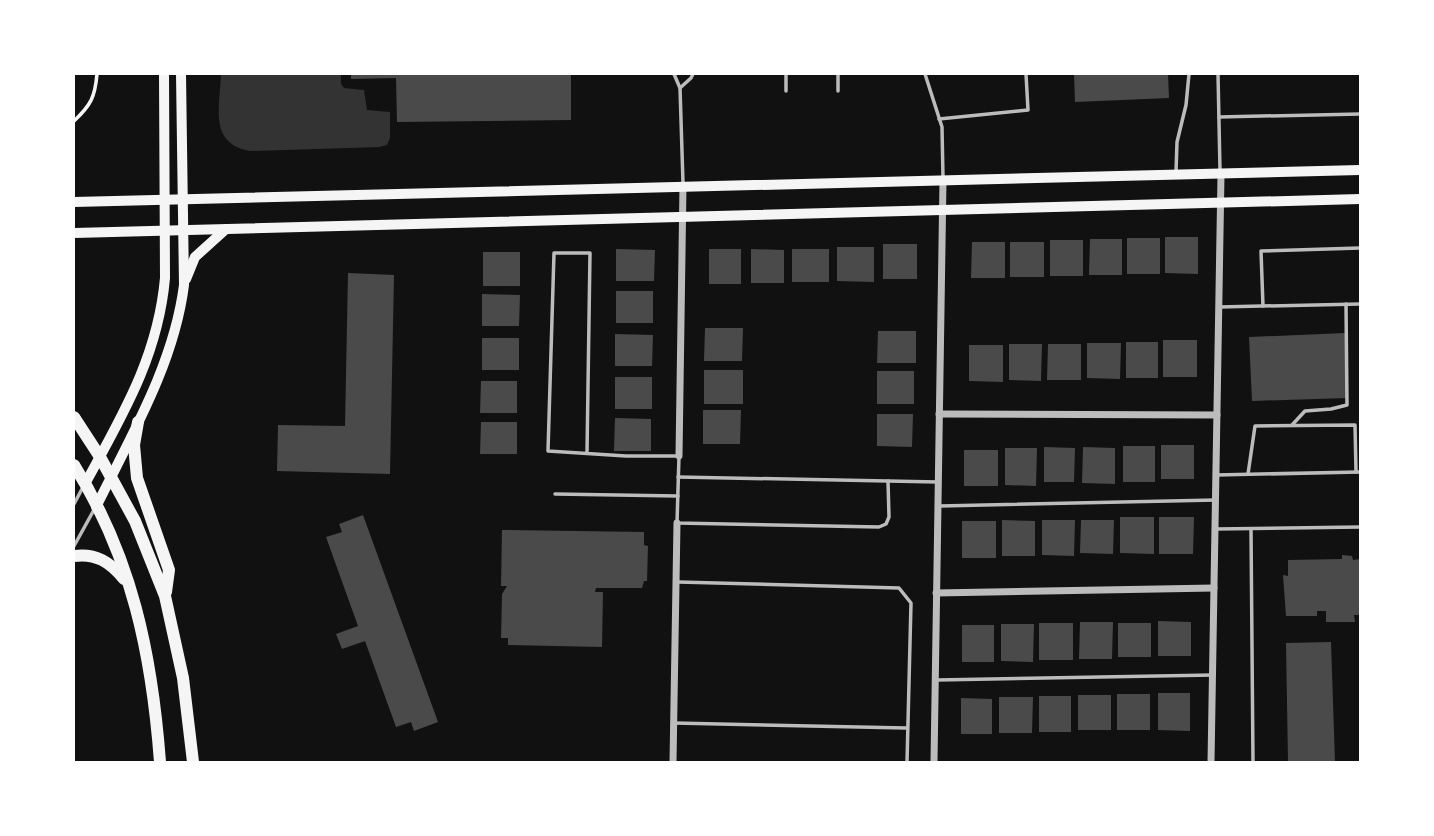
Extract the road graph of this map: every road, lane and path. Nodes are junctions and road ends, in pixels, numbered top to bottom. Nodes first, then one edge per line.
1 (97, 74) edge
2 (164, 74) edge
3 (181, 74) edge
4 (674, 74) edge
5 (693, 74) edge
6 (786, 74) edge
7 (838, 74) edge
8 (925, 74) edge
9 (1026, 74) edge
10 (1189, 74) edge
11 (1218, 74) edge
12 (680, 89) junction
13 (786, 91) dead end
14 (838, 91) dead end
15 (1360, 114) edge
16 (1219, 117) junction
17 (939, 118) junction
18 (74, 121) edge
19 (1360, 170) edge
20 (1221, 175) junction
21 (1176, 176) junction
22 (943, 180) junction
23 (683, 185) junction
24 (1360, 199) edge
25 (164, 201) junction
26 (183, 201) junction
27 (74, 202) edge
28 (1221, 202) junction
29 (943, 209) junction
30 (683, 216) junction
31 (226, 229) junction
32 (183, 230) junction
33 (164, 231) junction
34 (74, 233) edge
35 (1360, 247) edge
36 (184, 285) junction
37 (1346, 304) junction
38 (1360, 304) edge
39 (1263, 306) junction
40 (1219, 307) junction
41 (939, 414) junction
42 (1217, 415) junction
43 (74, 416) edge
44 (138, 422) junction
45 (1292, 425) junction
46 (1359, 449) edge
47 (587, 453) junction
48 (678, 456) junction
49 (100, 457) junction
50 (74, 466) edge
51 (1358, 472) edge
52 (1248, 474) junction
53 (1216, 475) junction
54 (111, 477) junction
55 (678, 477) junction
56 (888, 481) junction
57 (938, 482) junction
58 (85, 484) junction
59 (555, 494) dead end
60 (678, 496) junction
61 (1216, 500) junction
62 (74, 504) edge
63 (938, 506) junction
64 (96, 507) junction
65 (677, 523) junction
66 (1360, 527) edge
67 (1215, 529) junction
68 (1251, 529) junction
69 (74, 546) edge
70 (74, 556) edge
71 (676, 582) junction
72 (130, 584) junction
73 (1214, 589) junction
74 (936, 593) junction
75 (166, 596) junction
76 (1213, 675) junction
77 (935, 680) junction
78 (674, 723) junction
79 (907, 728) junction
80 (160, 762) edge
81 (193, 762) edge
82 (673, 762) edge
83 (906, 762) edge
84 (934, 762) edge
85 (1211, 762) edge
86 (1253, 762) edge

1 - 18 path
2 - 25 main road
3 - 26 main road
4 - 12 lane
5 - 12 lane
6 - 13 lane
7 - 14 lane
8 - 17 lane
9 - 17 lane
10 - 21 lane
11 - 16 lane
12 - 23 lane
15 - 16 lane
16 - 20 lane
17 - 22 lane
19 - 20 main road
20 - 21 main road
20 - 28 street
21 - 22 main road
22 - 23 main road
22 - 29 street
23 - 26 main road
23 - 30 street
24 - 28 main road
25 - 26 main road
25 - 27 main road
25 - 33 main road
26 - 32 main road
28 - 29 main road
28 - 40 street
29 - 30 main road
29 - 41 street
30 - 31 main road
30 - 48 street
31 - 32 main road
31 - 36 main road
32 - 33 main road
32 - 36 main road
33 - 34 main road
33 - 49 main road
35 - 39 lane
36 - 44 main road
37 - 38 lane
37 - 39 lane
37 - 45 lane
39 - 40 lane
40 - 42 street
41 - 42 street
41 - 57 street
42 - 53 street
43 - 49 main road
44 - 54 main road
44 - 75 main road
45 - 46 lane
45 - 52 lane
46 - 51 lane
47 - 47 lane
47 - 48 lane
48 - 55 lane
49 - 54 main road
49 - 58 main road
50 - 58 main road
51 - 52 lane
52 - 53 lane
53 - 61 street
54 - 64 main road
54 - 75 main road
55 - 56 lane
55 - 60 lane
56 - 57 lane
56 - 65 lane
57 - 63 street
58 - 62 lane
58 - 64 main road
59 - 60 lane
60 - 65 lane
61 - 63 lane
61 - 67 street
63 - 74 street
64 - 69 lane
64 - 72 main road
65 - 71 street
66 - 68 lane
67 - 68 lane
67 - 73 street
68 - 86 lane
70 - 72 main road
71 - 78 street
71 - 79 lane
72 - 80 main road
73 - 74 street
73 - 76 street
74 - 77 street
75 - 81 main road
76 - 77 lane
76 - 85 street
77 - 84 street
78 - 79 lane
78 - 82 street
79 - 83 lane

